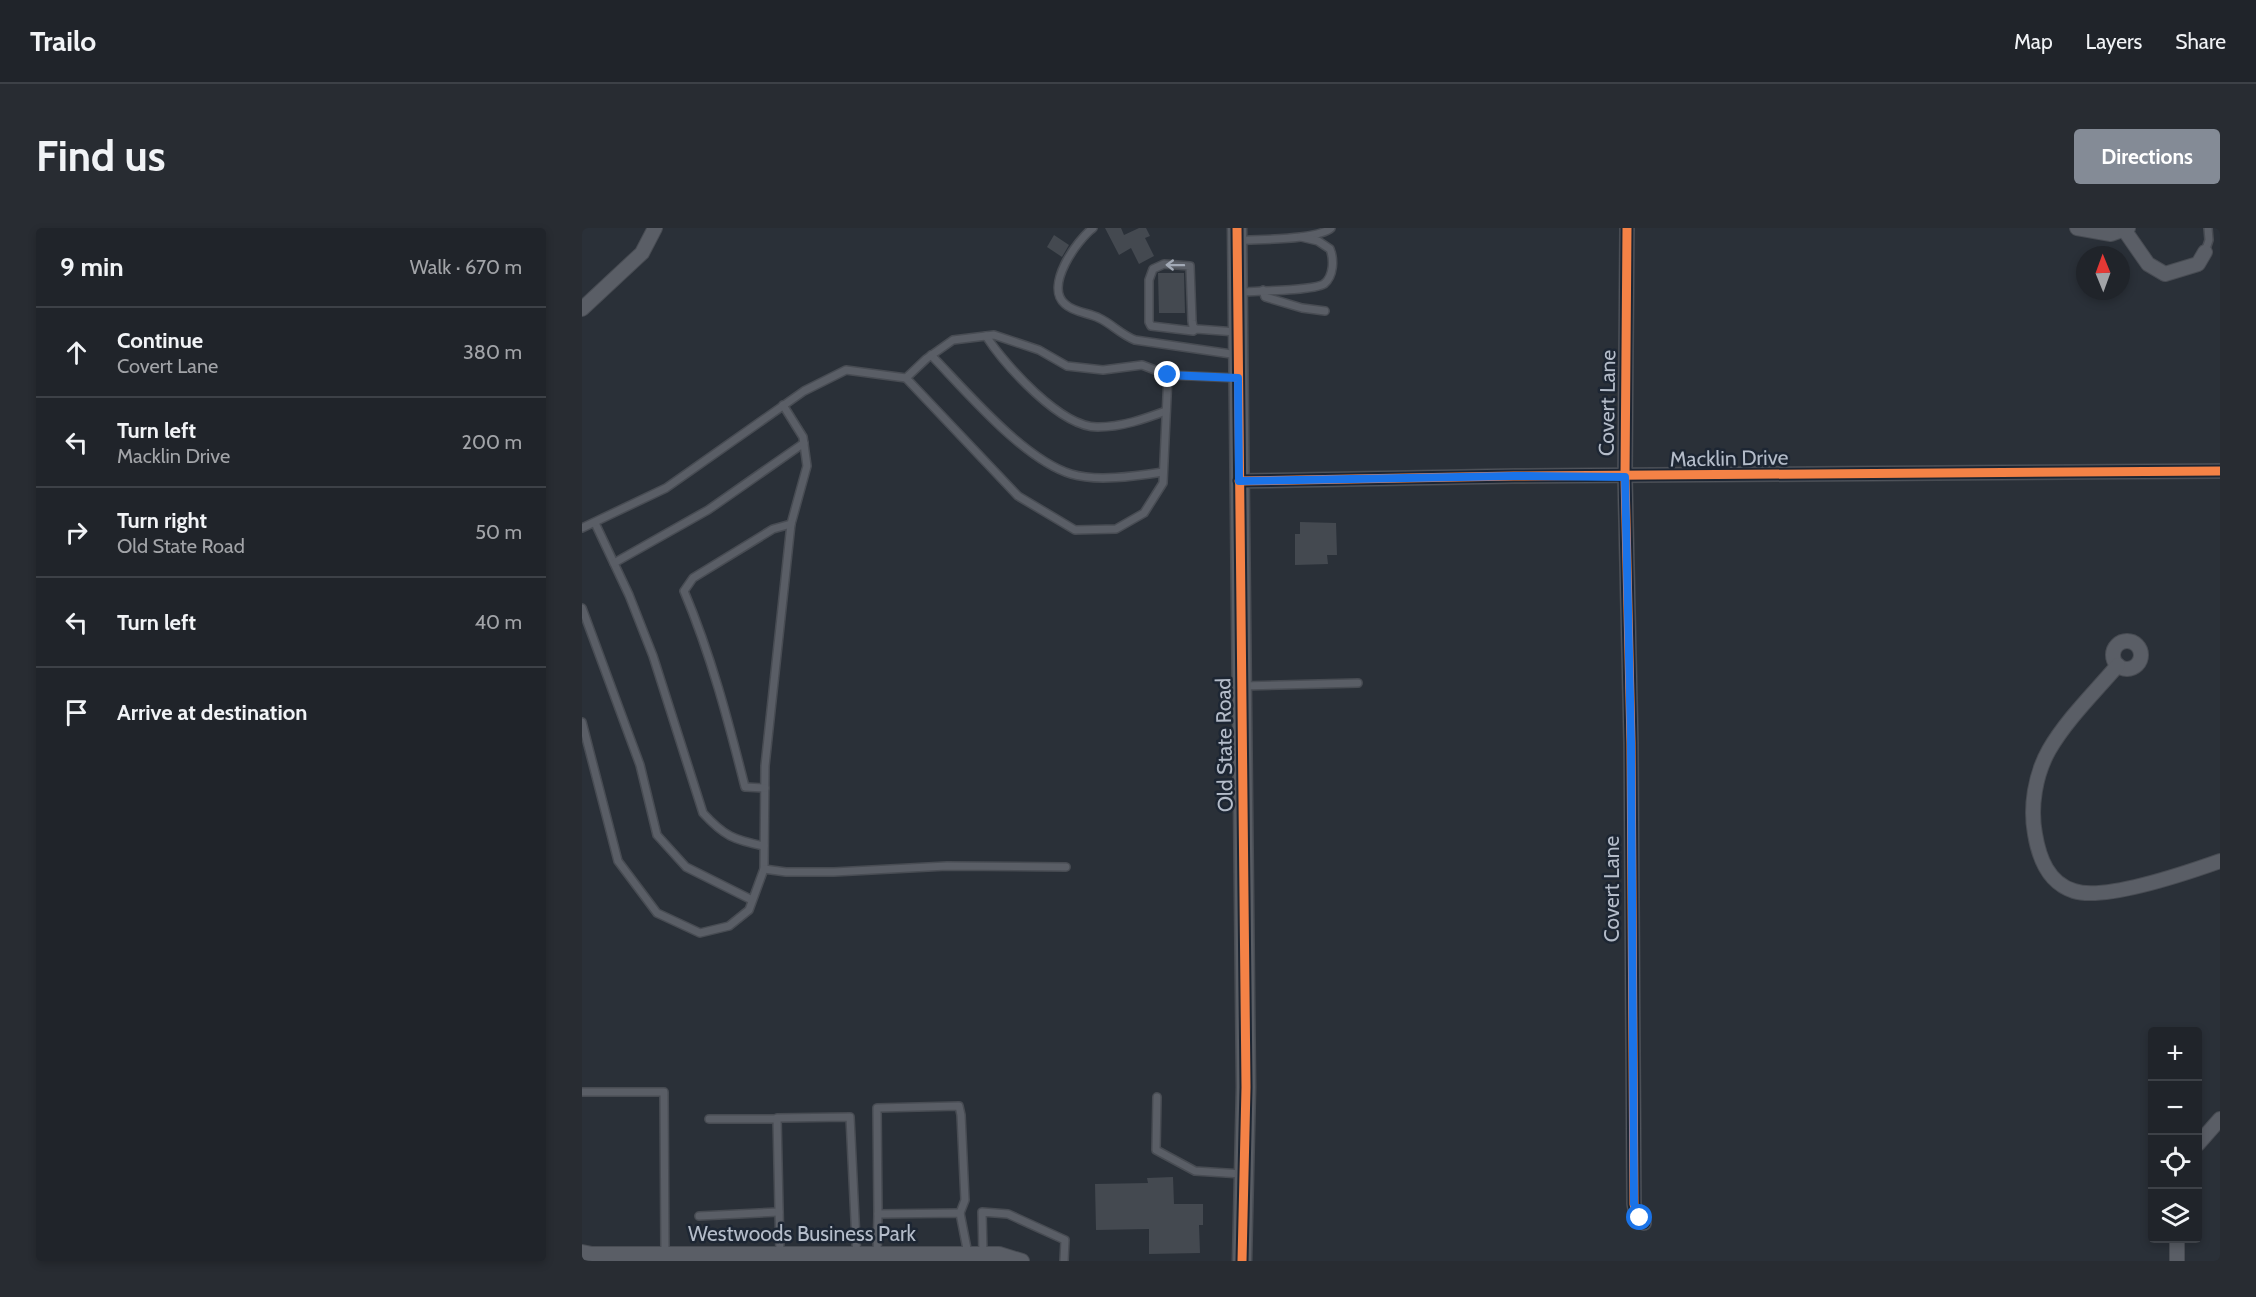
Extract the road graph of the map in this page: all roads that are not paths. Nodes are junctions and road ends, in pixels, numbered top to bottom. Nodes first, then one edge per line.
1 (655, 228) edge
2 (1093, 228) edge
3 (1331, 228) edge
4 (1627, 228) edge
5 (2076, 228) edge
6 (2208, 228) edge
7 (2126, 229) edge
8 (1237, 234) edge
9 (1301, 237) junction
10 (2205, 252) joint
11 (1263, 290) junction
12 (1237, 292) junction
13 (582, 309) edge
14 (1325, 311) dead end
15 (1196, 329) junction
16 (1238, 332) junction
17 (986, 336) junction
18 (931, 355) junction
19 (1238, 355) junction
20 (1168, 375) junction
21 (906, 378) junction
22 (1238, 378) junction
23 (783, 405) junction
24 (1166, 411) junction
25 (804, 443) junction
26 (2220, 471) edge
27 (1163, 472) junction
28 (1625, 477) junction
29 (1239, 481) junction
30 (595, 523) junction
31 (791, 524) junction
32 (582, 528) edge
33 (614, 563) junction
34 (582, 608) edge
35 (2118, 665) dead end
36 (1358, 683) dead end
37 (1241, 686) junction
38 (582, 722) edge
39 (765, 788) junction
40 (764, 846) junction
41 (2220, 861) edge
42 (1066, 867) dead end
43 (764, 869) junction
44 (752, 900) junction
45 (582, 1092) edge
46 (1157, 1097) dead end
47 (710, 1119) dead end
48 (777, 1119) junction
49 (2220, 1119) edge
50 (2202, 1139) edge
51 (1244, 1174) junction
52 (779, 1212) junction
53 (960, 1213) junction
54 (878, 1214) junction
55 (699, 1216) dead end
56 (1644, 1223) dead end
57 (2177, 1243) edge
58 (582, 1252) edge
59 (665, 1254) junction
60 (780, 1254) junction
61 (877, 1254) junction
62 (968, 1254) junction
63 (983, 1254) junction
64 (751, 1258) edge
65 (833, 1258) edge
66 (857, 1258) edge
67 (1006, 1258) edge
68 (1022, 1261) edge
69 (1064, 1261) edge
70 (1242, 1261) edge
71 (2177, 1261) edge

1 - 13 street
2 - 19 lane
3 - 9 lane
4 - 28 street, Covert Lane
5 - 7 street
6 - 10 lane
7 - 10 street
8 - 9 lane
8 - 12 street, Old State Road
9 - 11 lane
11 - 12 lane
11 - 14 lane
12 - 16 street, Old State Road
15 -> 15 lane
15 - 16 lane
16 - 19 street, Old State Road
17 - 18 lane
17 - 20 lane
17 - 24 lane
18 - 21 lane
18 - 27 lane
19 - 22 street, Old State Road
20 - 22 lane
20 - 24 lane
21 - 23 lane
21 - 27 lane
22 - 29 street, Old State Road
23 - 25 lane
23 - 30 lane
24 - 27 lane
25 - 31 lane
25 - 33 lane
26 - 28 street, Macklin Drive
28 - 29 street, Macklin Drive
28 - 56 street, Covert Lane
29 - 37 street, Old State Road
30 - 32 lane
30 - 33 lane
31 - 39 lane
31 - 39 lane
33 - 40 lane
34 - 44 lane
35 - 41 street
36 - 37 lane
37 - 51 street, Old State Road
38 - 44 lane
39 - 40 lane
40 - 43 lane
42 - 43 lane
43 - 44 lane
45 - 59 lane
46 - 51 lane
47 - 48 lane
48 - 52 lane
48 - 66 lane
49 - 50 street
51 - 70 street, Old State Road
52 - 55 lane
52 - 60 lane
53 - 54 lane
53 - 54 lane
53 - 62 lane
54 - 61 lane
57 - 71 street
58 - 59 street, Westwoods Business Park
59 - 64 street, Westwoods Business Park
60 - 64 street, Westwoods Business Park
60 - 65 street, Westwoods Business Park
61 - 62 street, Westwoods Business Park
61 - 66 street, Westwoods Business Park
62 - 63 street, Westwoods Business Park
63 - 67 street, Westwoods Business Park
63 - 69 lane
65 - 66 street, Westwoods Business Park
67 - 68 street, Westwoods Business Park

